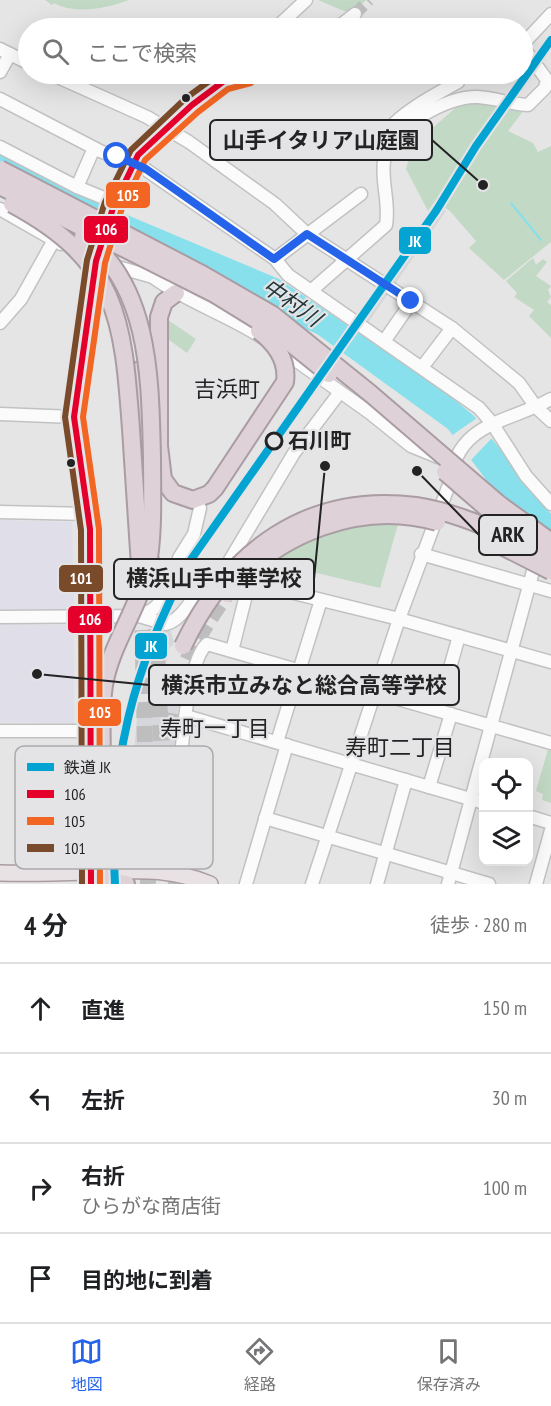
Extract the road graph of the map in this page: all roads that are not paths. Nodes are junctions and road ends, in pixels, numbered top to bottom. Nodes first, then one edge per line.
1 (306, 0) edge
2 (355, 14) tunnel mouth
3 (551, 14) edge
4 (287, 18) edge
5 (350, 18) edge
6 (533, 34) edge
7 (5, 51) edge
8 (533, 62) edge
9 (0, 72) edge
10 (73, 84) edge
11 (220, 84) edge
12 (455, 84) edge
13 (0, 99) edge
14 (166, 128) junction
15 (0, 147) edge
16 (94, 148) junction
17 (388, 149) junction
18 (134, 162) junction
19 (0, 169) edge
20 (0, 184) edge
21 (77, 187) junction
22 (361, 194) dead end
23 (0, 198) edge
24 (115, 204) junction
25 (0, 209) edge
26 (307, 234) junction
27 (83, 236) junction
28 (54, 240) junction
29 (110, 246) junction
30 (274, 259) junction
31 (348, 260) junction
32 (96, 261) junction
33 (154, 278) junction
34 (312, 290) junction
35 (176, 293) junction
36 (411, 301) junction
37 (0, 323) edge
38 (452, 328) junction
39 (385, 340) junction
40 (423, 366) junction
41 (337, 389) junction
42 (551, 399) edge
43 (536, 407) junction
44 (0, 414) edge
45 (75, 417) junction
46 (551, 421) edge
47 (488, 425) junction
48 (143, 433) dead end
49 (435, 454) junction
50 (451, 468) junction
51 (551, 504) edge
52 (200, 508) dead end
53 (0, 512) edge
54 (89, 514) junction
55 (551, 542) edge
56 (421, 554) junction
57 (546, 558) edge
58 (182, 566) junction
59 (551, 572) edge
60 (219, 574) junction
61 (249, 583) junction
62 (530, 585) junction
63 (197, 589) junction
64 (551, 591) edge
65 (227, 594) tunnel mouth
66 (321, 600) junction
67 (145, 610) junction
68 (0, 616) edge
69 (92, 618) junction
70 (399, 619) junction
71 (459, 636) junction
72 (183, 646) dead end
73 (512, 650) junction
74 (232, 651) junction
75 (551, 662) edge
76 (300, 670) junction
77 (374, 692) junction
78 (445, 712) junction
79 (186, 716) junction
80 (491, 726) junction
81 (0, 731) edge
82 (89, 731) junction
83 (551, 743) edge
84 (282, 744) junction
85 (89, 746) edge
86 (99, 746) edge
87 (184, 746) edge
88 (352, 765) junction
89 (406, 780) junction
90 (429, 787) junction
91 (477, 801) edge
92 (265, 818) junction
93 (533, 818) edge
94 (551, 823) edge
95 (551, 830) edge
96 (328, 837) junction
97 (386, 854) junction
98 (183, 869) edge
99 (0, 873) edge
100 (183, 874) junction
101 (89, 878) edge
102 (450, 879) edge
103 (126, 884) edge
104 (211, 884) edge
105 (246, 884) edge
106 (312, 884) edge
107 (377, 884) edge
108 (489, 884) edge
109 (536, 884) edge

1 - 4 street
2 - 5 street
3 - 6 street
7 - 9 street
8 - 17 street
10 - 14 street
11 - 14 street
12 - 17 street
13 - 16 street
14 - 18 street
14 - 26 street
15 - 21 street
16 - 18 street
16 - 21 street
17 - 31 street
18 - 24 street
18 - 30 street
19 - 55 highway, bridge
20 - 27 highway, bridge
20 - 29 highway, bridge
21 - 24 street
22 - 26 street
23 - 67 highway, bridge
24 - 29 street, bridge
25 - 28 street
26 - 30 street
26 - 31 street
27 - 48 highway, bridge
27 - 86 highway, bridge
28 - 32 street
28 - 37 street
29 - 32 street
29 - 35 highway, bridge
29 - 57 highway, bridge
30 - 34 street
31 - 34 street
31 - 36 street
32 - 33 street
32 - 45 street
33 - 35 street
33 - 49 street
34 - 39 street
35 - 41 street
36 - 38 street
36 - 39 street
38 - 40 street
38 - 43 street
39 - 40 street
40 - 47 street
41 - 49 street
41 - 60 street
42 - 43 street
43 - 46 street
43 - 47 street
44 - 45 street
45 - 54 street
47 - 50 street
47 - 51 street
49 - 50 street
50 - 56 street
50 - 57 street
52 - 58 street
53 - 54 street
54 - 69 street
56 - 62 street
56 - 70 street
57 - 59 street
57 - 62 street
57 - 72 highway, bridge
58 - 60 street
58 - 63 street
58 - 67 street
59 - 65 highway, bridge
60 - 61 street
60 - 63 street
61 - 66 street
61 - 74 street
62 - 64 street
62 - 73 street
63 - 67 street
66 - 70 street
66 - 76 street
67 - 69 street
68 - 69 street
69 - 82 street
70 - 71 street
70 - 77 street
71 - 73 street
71 - 78 street
73 - 75 street
73 - 80 street
74 - 76 street
74 - 79 street
76 - 77 street
76 - 84 street
77 - 78 street
77 - 88 street
78 - 80 street
78 - 90 street
79 - 84 street
79 - 87 street
80 - 83 street
80 - 91 street
81 - 82 street
82 - 85 street
84 - 88 street
84 - 92 street
88 - 89 street
88 - 96 street
89 - 90 street
89 - 97 street
90 - 91 street
91 - 102 street
92 - 96 street
92 - 105 street
93 - 94 street
95 - 109 street
96 - 97 street
96 - 106 street
97 - 102 street
97 - 107 street
98 - 100 street
99 - 101 main road
100 - 101 main road
100 - 104 main road
101 - 103 highway
102 - 108 street

